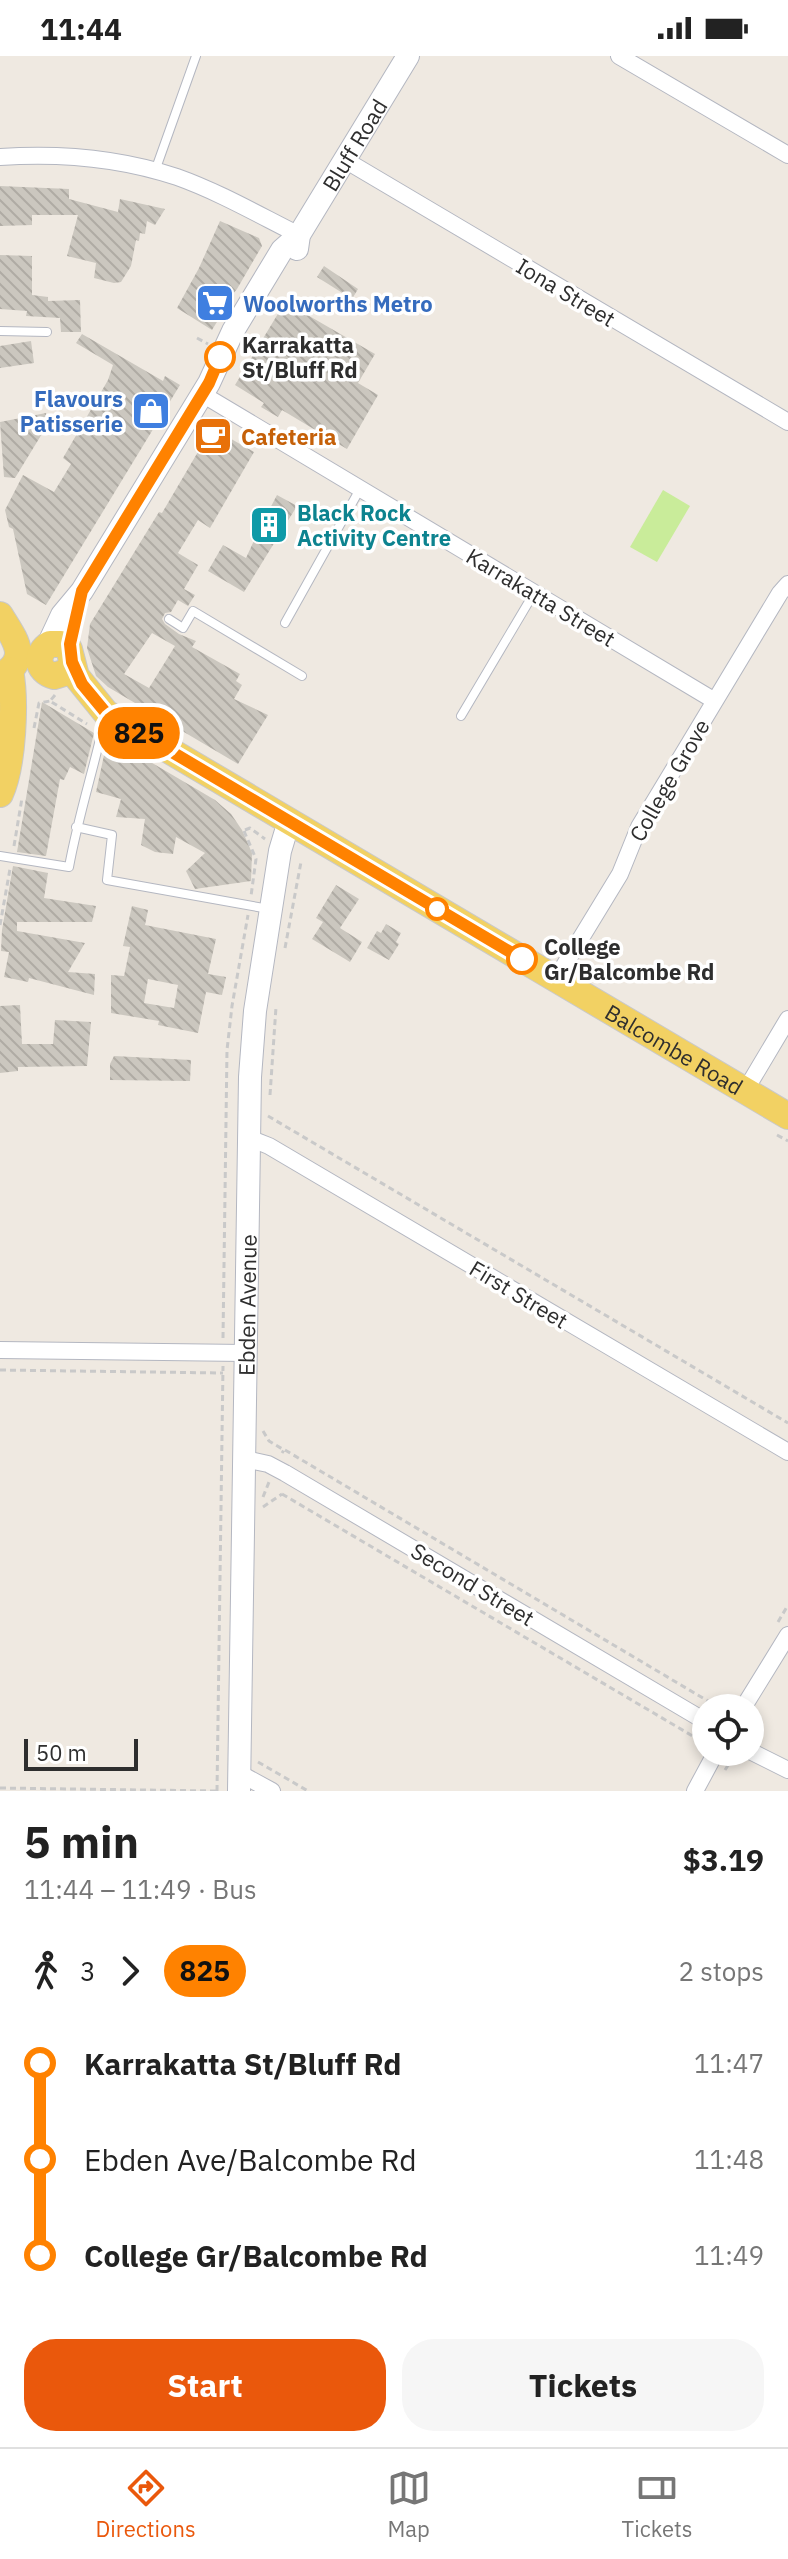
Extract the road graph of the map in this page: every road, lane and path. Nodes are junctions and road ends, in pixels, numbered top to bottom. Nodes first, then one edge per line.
1 (196, 56) edge
2 (408, 56) edge
3 (619, 56) edge
4 (788, 155) edge
5 (0, 157) edge
6 (345, 160) junction
7 (155, 171) junction
8 (299, 235) junction
9 (0, 331) edge
10 (47, 332) dead end
11 (197, 338) dead end
12 (208, 344) dead end
13 (206, 388) junction
14 (788, 422) edge
15 (360, 489) junction
16 (788, 584) edge
17 (534, 593) junction
18 (169, 619) dead end
19 (285, 623) dead end
20 (5, 624) edge
21 (56, 659) junction
22 (7, 672) edge
23 (302, 676) dead end
24 (50, 701) dead end
25 (715, 701) junction
26 (106, 713) junction
27 (461, 716) dead end
28 (34, 731) dead end
29 (12, 791) edge
30 (289, 821) junction
31 (76, 827) junction
32 (242, 830) dead end
33 (280, 851) junction
34 (0, 856) edge
35 (12, 857) junction
36 (310, 858) dead end
37 (301, 862) junction
38 (270, 909) junction
39 (0, 925) edge
40 (284, 954) dead end
41 (556, 979) junction
42 (276, 997) dead end
43 (788, 1019) edge
44 (745, 1091) junction
45 (269, 1101) dead end
46 (781, 1125) edge
47 (788, 1141) edge
48 (259, 1142) junction
49 (0, 1350) edge
50 (245, 1353) junction
51 (0, 1370) edge
52 (223, 1373) dead end
53 (788, 1423) edge
54 (263, 1432) dead end
55 (284, 1450) junction
56 (788, 1452) edge
57 (245, 1459) junction
58 (280, 1471) junction
59 (282, 1494) junction
60 (788, 1635) edge
61 (695, 1694) edge
62 (756, 1694) edge
63 (692, 1718) edge
64 (692, 1719) edge
65 (764, 1756) edge
66 (710, 1766) edge
67 (788, 1770) edge
68 (252, 1784) edge
69 (0, 1788) edge
70 (217, 1791) edge
71 (308, 1791) edge
72 (695, 1791) edge

1 - 7 lane
2 - 6 street, Bluff Road
3 - 4 street
5 - 7 street
6 - 8 street, Bluff Road
6 - 14 street, Iona Street
7 - 8 street
8 - 13 street, Bluff Road
9 - 10 lane
11 - 12 path
13 - 15 street, Karrakatta Street
13 - 21 street, Bluff Road
15 - 17 street, Karrakatta Street
15 - 19 lane
16 - 25 street, College Grove
17 - 25 street, Karrakatta Street
17 - 27 lane
18 - 23 lane
20 - 21 main road
20 - 22 main road
21 - 22 main road
21 - 26 main road, Balcombe Road
22 - 29 main road
24 - 28 path
25 - 41 street, College Grove
26 - 30 main road, Balcombe Road
26 - 31 lane
29 - 35 path
30 - 33 street, Ebden Avenue
30 - 41 main road, Balcombe Road
31 - 35 lane
31 - 38 lane
32 - 33 path
33 - 37 path
33 - 38 street, Ebden Avenue
34 - 35 lane
35 - 39 path
36 - 37 path
37 - 40 path
38 - 48 street, Ebden Avenue
41 - 44 main road, Balcombe Road
42 - 45 path
43 - 44 street
44 - 46 main road, Balcombe Road
46 - 47 path
48 - 50 street, Ebden Avenue
48 - 53 path
48 - 56 street, First Street
49 - 50 street
50 - 57 street, Ebden Avenue
51 - 52 path
54 - 55 path
55 - 58 path
55 - 61 path
57 - 58 street, Second Street
57 - 68 street, Ebden Avenue
58 - 59 path
58 - 59 path
58 - 63 street, Second Street
59 - 64 path
60 - 62 street
65 - 67 street
66 - 72 street
68 - 71 path
69 - 70 path

